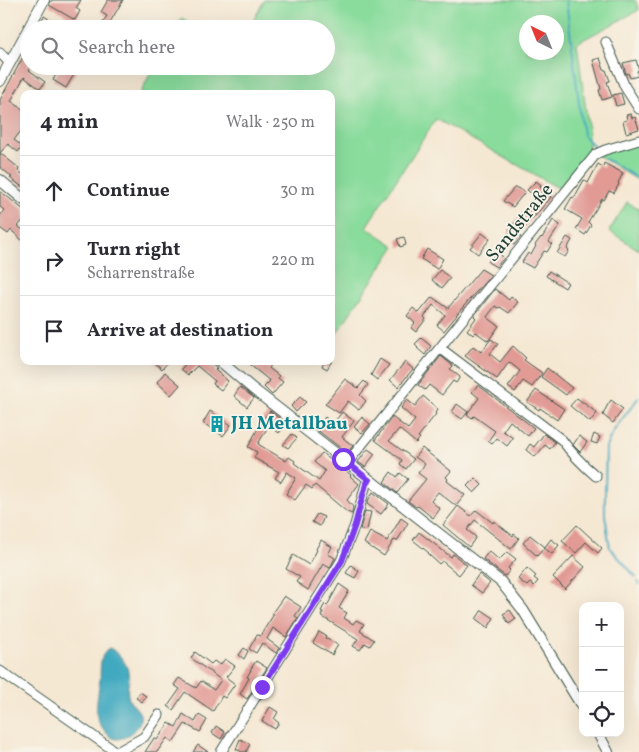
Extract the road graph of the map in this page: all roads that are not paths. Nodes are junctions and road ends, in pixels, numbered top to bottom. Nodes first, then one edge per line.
1 (44, 0) edge
2 (33, 20) edge
3 (606, 42) dead end
4 (20, 44) edge
5 (0, 54) edge
6 (10, 63) junction
7 (0, 81) edge
8 (639, 109) edge
9 (639, 140) edge
10 (0, 180) edge
11 (20, 197) edge
12 (440, 348) junction
13 (225, 365) edge
14 (347, 462) junction
15 (596, 476) dead end
16 (369, 480) junction
17 (0, 671) edge
18 (579, 701) edge
19 (159, 715) dead end
20 (600, 737) edge
21 (116, 752) edge
22 (221, 752) edge
23 (608, 752) edge

1 - 2 main road
3 - 8 street
4 - 6 main road
5 - 6 street
6 - 7 main road
9 - 12 street, Sandstraße
10 - 11 main road
12 - 14 street, Sandstraße
12 - 15 street
13 - 14 main road
14 - 16 main road
16 - 18 main road
16 - 22 street
17 - 21 street
19 - 21 street
20 - 23 main road

